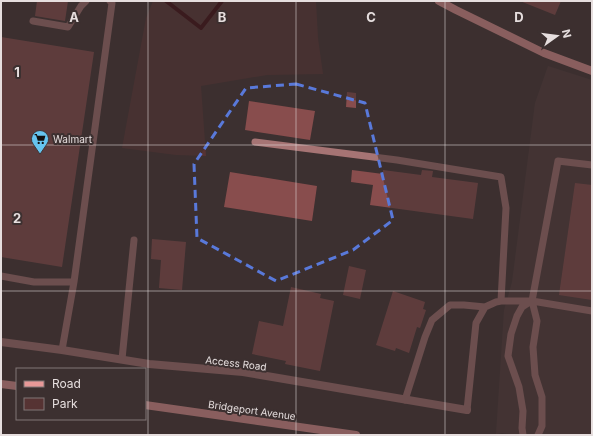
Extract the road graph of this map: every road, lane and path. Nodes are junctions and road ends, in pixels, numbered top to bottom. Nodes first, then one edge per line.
1 (86, 1) edge
2 (110, 1) edge
3 (439, 1) edge
4 (33, 21) dead end
5 (592, 70) edge
6 (255, 142) dead end
7 (592, 165) edge
8 (134, 240) dead end
9 (1, 276) edge
10 (74, 282) junction
11 (501, 301) junction
12 (532, 301) junction
13 (485, 307) junction
14 (592, 311) edge
15 (1, 342) edge
16 (62, 350) junction
17 (122, 359) junction
18 (1, 384) edge
19 (16, 386) edge
20 (405, 400) junction
21 (146, 405) edge
22 (467, 410) joint
23 (356, 435) edge
24 (523, 435) edge
25 (538, 435) edge

1 - 4 lane
2 - 10 lane
3 - 5 main road
6 - 11 lane
7 - 12 lane
8 - 17 lane
9 - 10 lane
10 - 16 lane
11 - 12 lane
11 - 13 lane
12 - 14 lane
12 - 24 lane
12 - 25 lane
13 - 20 lane
13 - 22 lane
15 - 16 street, Access Road
16 - 17 street, Access Road
17 - 20 street, Access Road
18 - 19 main road
20 - 22 street, Access Road
21 - 23 main road, Bridgeport Avenue

